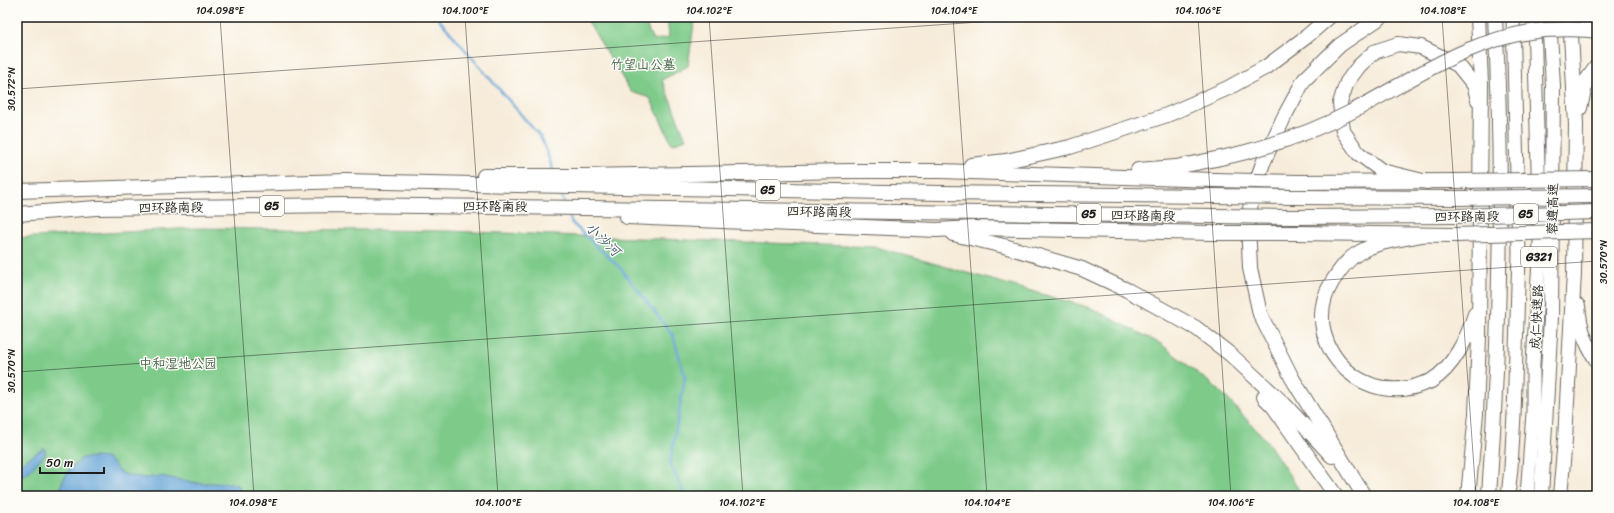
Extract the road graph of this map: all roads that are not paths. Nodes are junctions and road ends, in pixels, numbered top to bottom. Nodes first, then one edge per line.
1 (1329, 17) edge
2 (1380, 17) edge
3 (1478, 17) edge
4 (1495, 17) edge
5 (1513, 17) edge
6 (1534, 17) edge
7 (1549, 17) edge
8 (1570, 17) edge
9 (1597, 32) edge
10 (1597, 66) edge
11 (1481, 110) junction
12 (1576, 124) junction
13 (966, 169) junction
14 (1054, 174) junction
15 (1597, 178) edge
16 (346, 181) junction
17 (1427, 182) junction
18 (17, 191) edge
19 (1597, 196) edge
20 (605, 212) junction
21 (1597, 212) edge
22 (17, 214) edge
23 (969, 232) junction
24 (1597, 232) edge
25 (1422, 235) junction
26 (1574, 273) junction
27 (1480, 300) junction
28 (1196, 328) junction
29 (1597, 362) edge
30 (1354, 478) junction
31 (1336, 496) edge
32 (1364, 496) edge
33 (1468, 496) edge
34 (1489, 496) edge
35 (1508, 496) edge
36 (1527, 496) edge
37 (1541, 496) edge
38 (1560, 496) edge

1 - 13 highway
2 - 30 highway
3 - 11 highway
4 - 34 highway
5 - 35 highway, 成仁快速路 / G321
6 - 36 highway, 成仁快速路 / G321
7 - 37 highway, 蓉遵高速
8 - 12 highway
9 - 14 highway, bridge
10 - 12 highway
11 - 17 highway
11 - 27 highway
12 - 26 highway
13 - 14 highway
13 - 16 highway
14 - 17 highway, bridge
15 - 17 highway, bridge
16 - 18 highway, 四环路南段 / G5
16 - 19 highway, 四环路南段 / G5, bridge
20 - 21 highway, 四环路南段 / G5, bridge
20 - 22 highway, 四环路南段 / G5
20 - 23 highway
23 - 25 highway, bridge
23 - 28 highway
24 - 25 highway, bridge
25 - 27 highway
26 - 29 highway
26 - 38 highway
27 - 33 highway
28 - 30 highway
28 - 31 highway
30 - 32 highway

